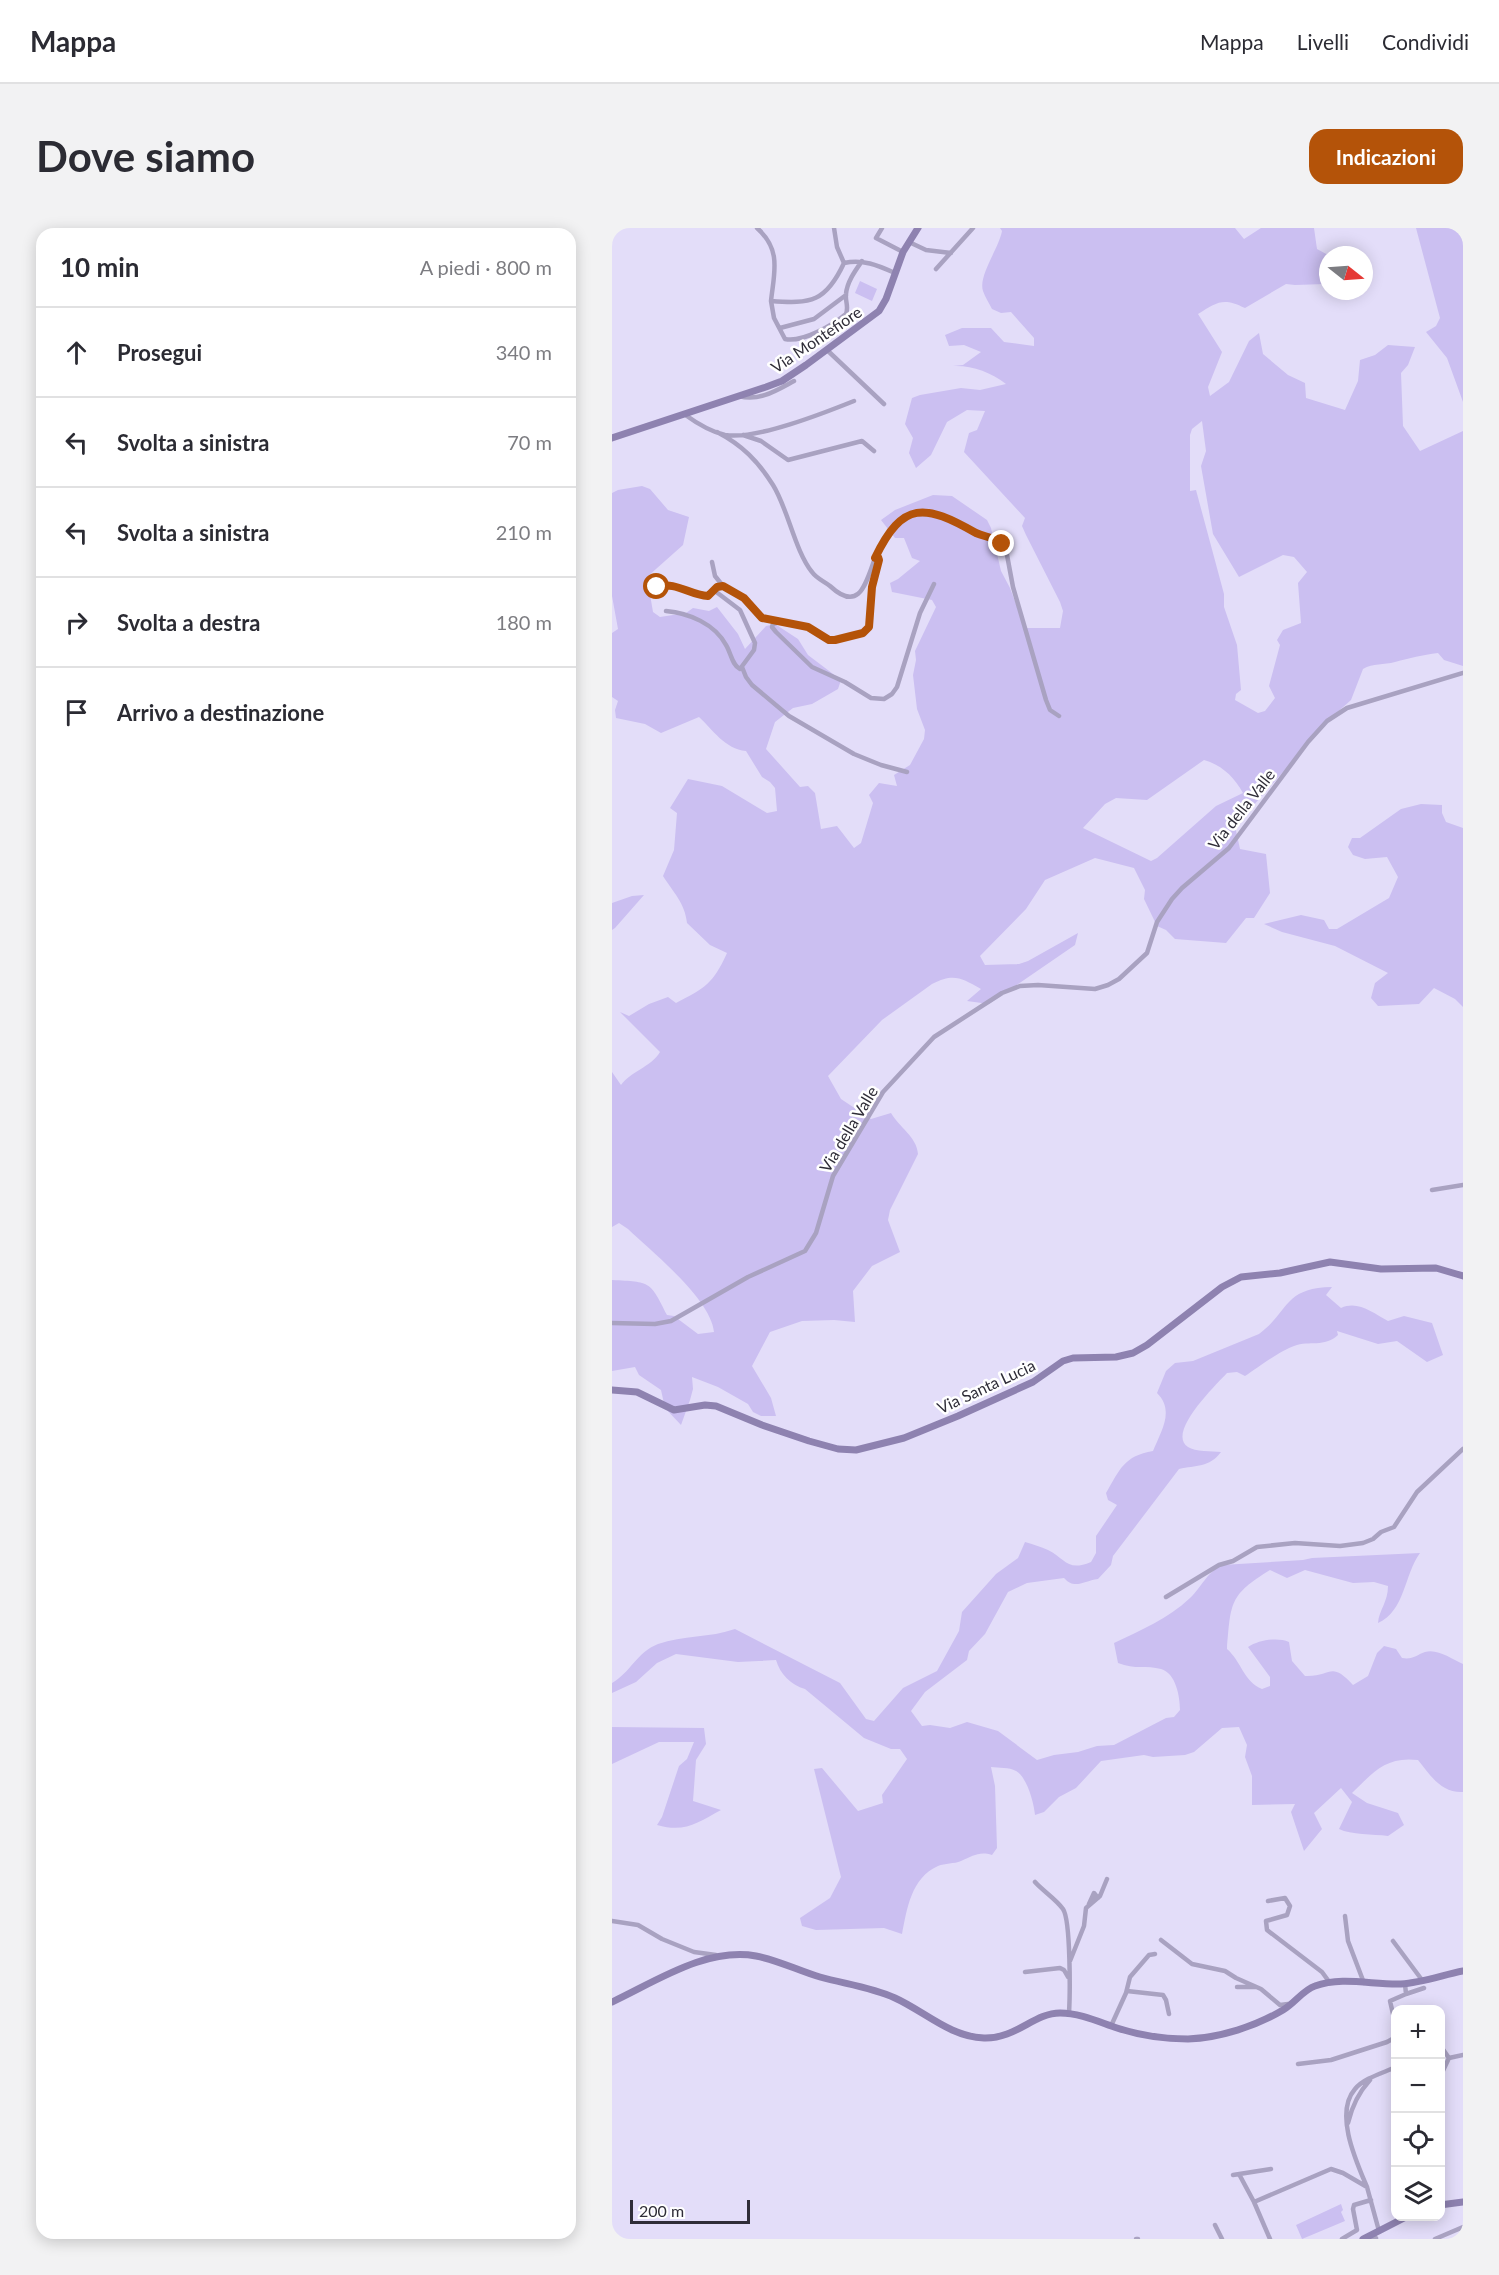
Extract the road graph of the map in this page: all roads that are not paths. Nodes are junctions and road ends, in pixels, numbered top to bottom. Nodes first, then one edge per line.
1 (757, 228) edge
2 (834, 228) edge
3 (882, 228) edge
4 (918, 228) edge
5 (973, 228) edge
6 (876, 238) junction
7 (909, 242) junction
8 (872, 245) dead end
9 (903, 252) junction
10 (951, 253) junction
11 (861, 261) junction
12 (843, 263) junction
13 (936, 269) dead end
14 (895, 273) junction
15 (846, 295) junction
16 (771, 301) junction
17 (780, 328) junction
18 (827, 350) junction
19 (794, 381) dead end
20 (739, 396) junction
21 (854, 401) dead end
22 (884, 404) dead end
23 (684, 414) junction
24 (717, 432) junction
25 (740, 434) junction
26 (612, 438) edge
27 (874, 451) dead end
28 (875, 558) junction
29 (712, 562) dead end
30 (934, 584) dead end
31 (723, 586) junction
32 (715, 591) junction
33 (648, 592) dead end
34 (666, 612) dead end
35 (782, 622) junction
36 (742, 667) junction
37 (1463, 674) edge
38 (1059, 716) dead end
39 (907, 772) dead end
40 (1463, 1185) edge
41 (1432, 1190) dead end
42 (1463, 1276) edge
43 (612, 1323) edge
44 (612, 1390) edge
45 (1463, 1449) edge
46 (1166, 1597) dead end
47 (1107, 1879) dead end
48 (1035, 1882) dead end
49 (1268, 1901) dead end
50 (1345, 1916) dead end
51 (612, 1920) edge
52 (1161, 1940) dead end
53 (1393, 1941) dead end
54 (1155, 1954) dead end
55 (728, 1956) junction
56 (1070, 1966) junction
57 (1025, 1971) dead end
58 (1463, 1971) edge
59 (1070, 1980) junction
60 (1422, 1980) junction
61 (1330, 1983) junction
62 (1364, 1983) junction
63 (1405, 1984) junction
64 (1237, 1987) dead end
65 (1424, 1988) dead end
66 (1261, 1989) junction
67 (1127, 1991) junction
68 (1406, 1994) junction
69 (612, 2002) edge
70 (1293, 2003) junction
71 (1391, 2006) edge
72 (1069, 2013) junction
73 (1168, 2014) dead end
74 (1111, 2026) junction
75 (1391, 2040) edge
76 (1445, 2053) edge
77 (1463, 2055) edge
78 (1449, 2058) junction
79 (1298, 2064) dead end
80 (1445, 2066) edge
81 (1391, 2069) edge
82 (1271, 2169) dead end
83 (1367, 2187) junction
84 (1371, 2200) junction
85 (1254, 2202) junction
86 (1463, 2202) edge
87 (1445, 2204) edge
88 (1401, 2221) edge
89 (1215, 2225) dead end
90 (1463, 2227) edge
91 (1376, 2236) edge
92 (1222, 2239) edge
93 (1270, 2239) edge
94 (1342, 2239) edge
95 (1363, 2239) edge
96 (1435, 2239) edge

1 - 16 street
2 - 12 street
3 - 6 street
4 - 7 main road, Via Montefiore
5 - 10 street
6 - 8 street
6 - 9 street
7 - 9 main road, Via Montefiore
7 - 10 street
9 - 14 main road, Via Montefiore
10 - 13 street
11 - 12 street
11 - 14 street
11 - 15 street
12 - 16 street
14 - 18 main road, Via Montefiore
15 - 17 street
15 - 17 street
16 - 17 street
18 - 20 main road, Via Montefiore
18 - 22 street
19 - 20 street
20 - 23 main road, Via Montefiore
21 - 25 street
23 - 24 street
23 - 26 main road, Via Montefiore
24 - 25 street
24 - 28 street
25 - 27 street
28 - 35 street
28 - 38 street
29 - 31 street
30 - 35 street
31 - 32 street
31 - 35 street
32 - 33 street
32 - 36 street
34 - 36 street
36 - 39 street
37 - 43 street, Via della Valle
40 - 41 street
42 - 44 main road, Via Santa Lucia
45 - 46 street
47 - 56 street
48 - 56 street
49 - 61 street
50 - 62 street
51 - 55 street
52 - 66 street
53 - 60 street
54 - 67 street
55 - 69 main road
55 - 72 main road
56 - 59 street
57 - 59 street
58 - 60 main road
59 - 72 street
60 - 63 main road
61 - 62 main road
61 - 70 main road
62 - 63 main road
63 - 68 street
64 - 66 street
65 - 68 street
66 - 70 street
67 - 73 street
67 - 74 street
68 - 71 street
70 - 74 main road
72 - 74 main road
75 - 79 street
76 - 78 street
77 - 78 street
78 - 80 street
81 - 83 street
82 - 85 street
83 - 84 street
83 - 85 street
84 - 91 street
84 - 94 street
85 - 93 street
86 - 87 main road
88 - 91 main road
89 - 92 street
90 - 96 street
91 - 95 main road

